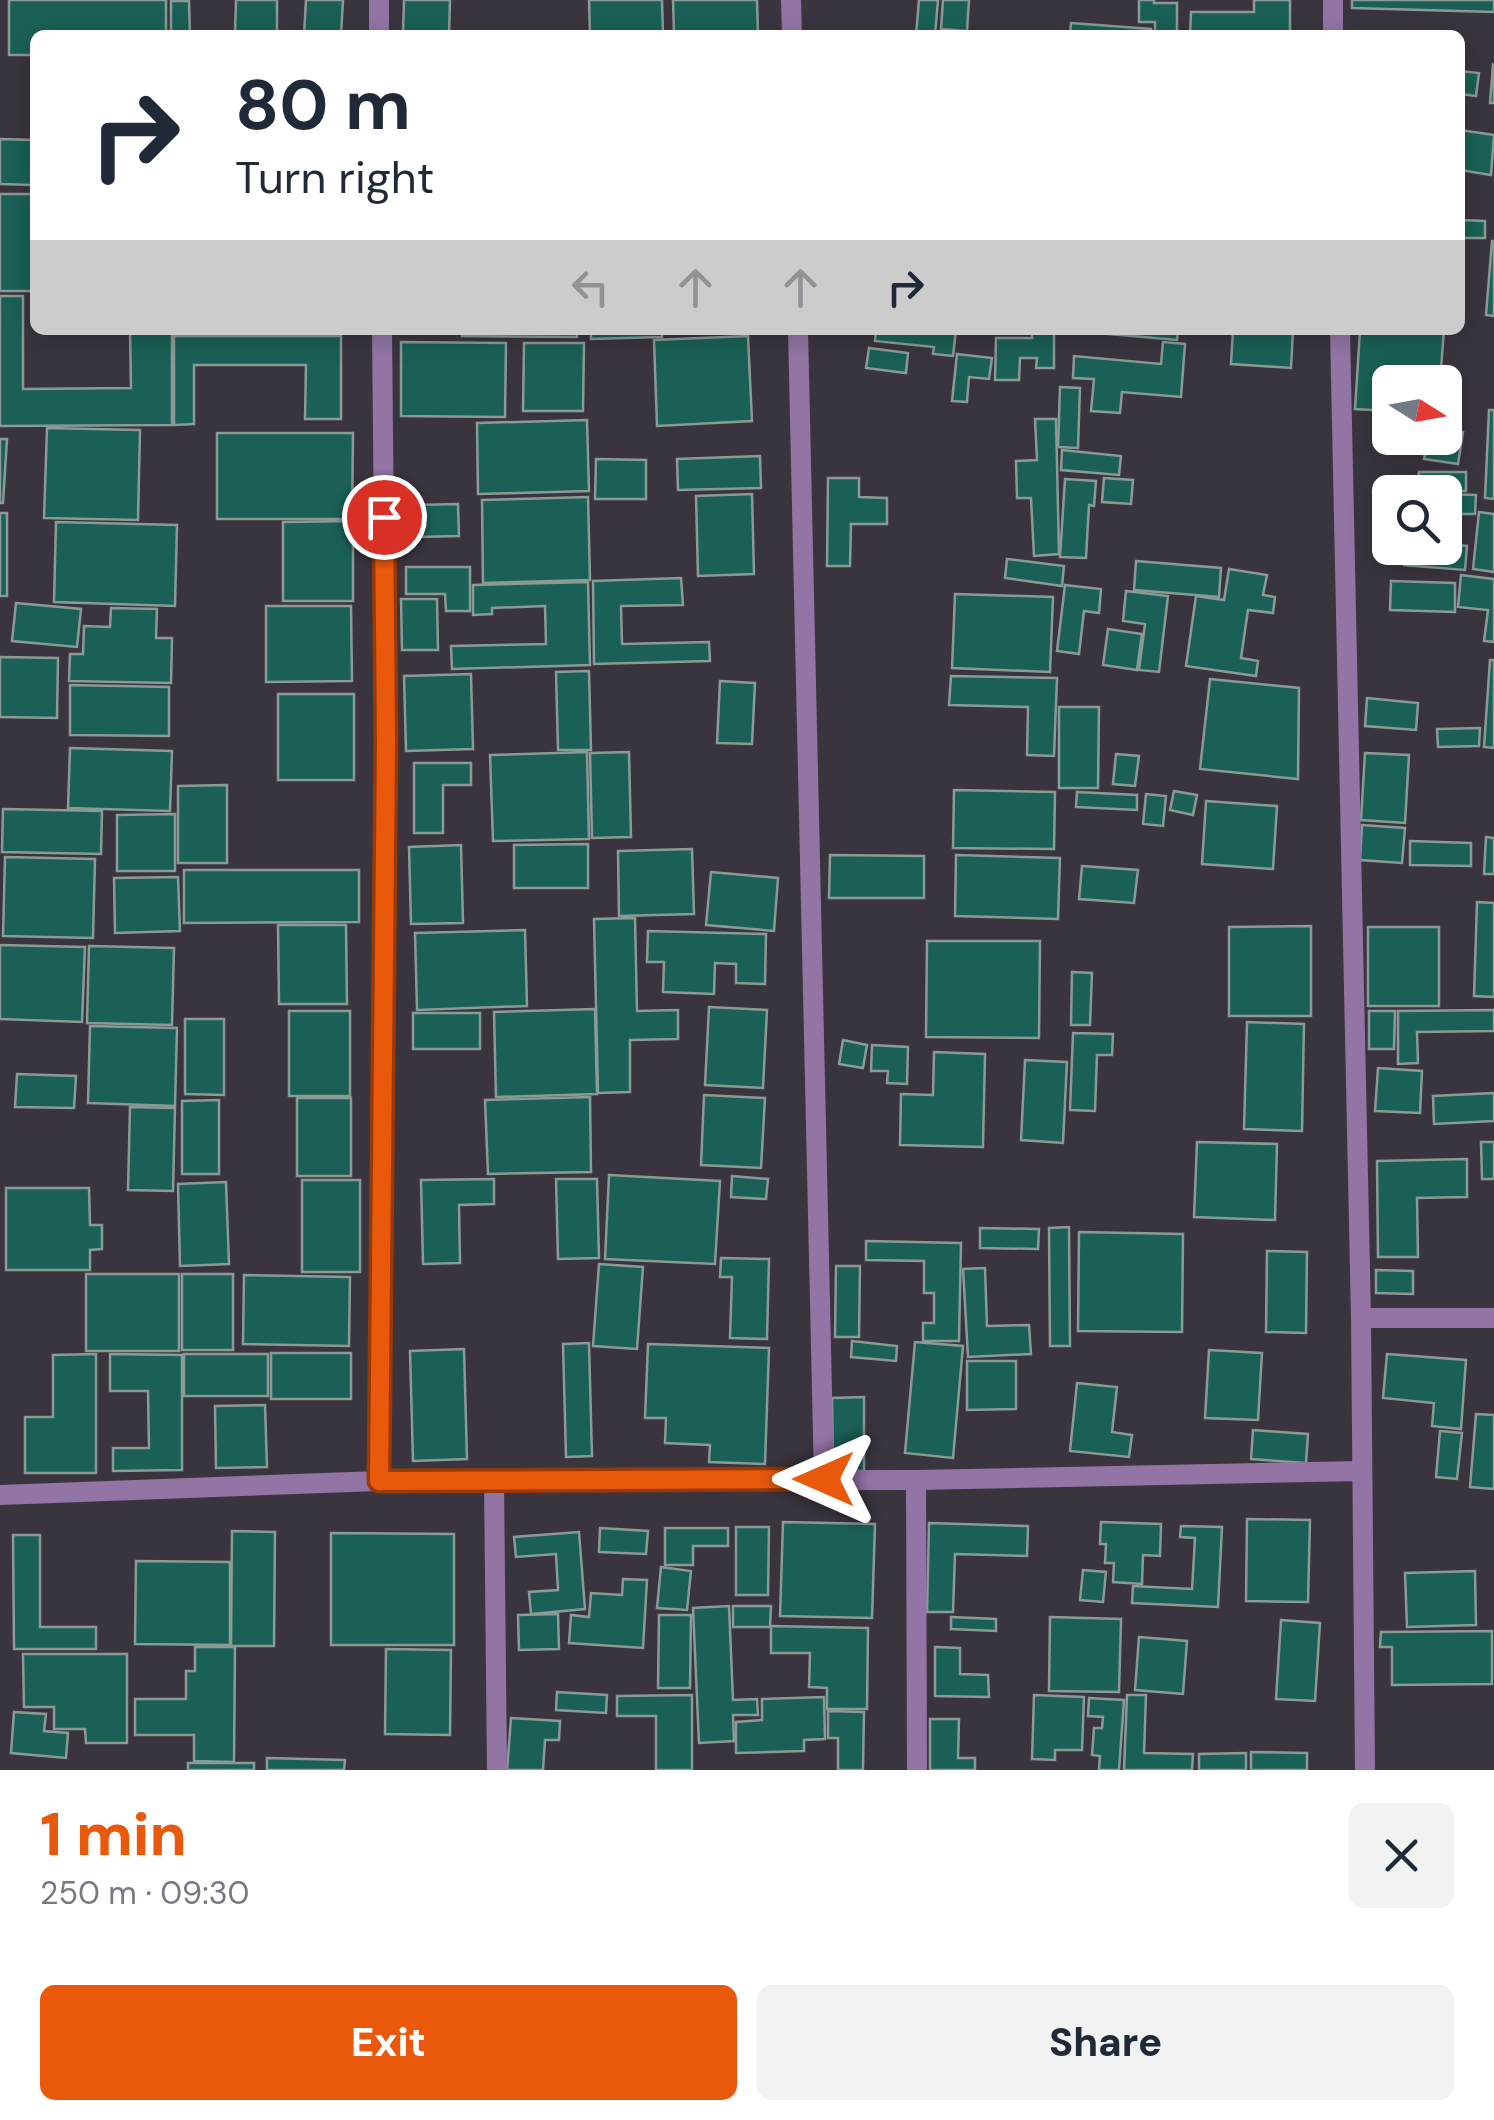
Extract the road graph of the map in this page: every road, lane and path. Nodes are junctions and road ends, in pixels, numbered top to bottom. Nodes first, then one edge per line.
1 (379, 0) edge
2 (791, 0) edge
3 (1333, 0) edge
4 (380, 30) edge
5 (792, 30) edge
6 (1334, 30) edge
7 (382, 335) edge
8 (798, 335) edge
9 (1340, 335) edge
10 (1361, 1318) junction
11 (1494, 1318) edge
12 (1362, 1470) junction
13 (824, 1479) junction
14 (916, 1480) junction
15 (379, 1481) junction
16 (494, 1481) junction
17 (0, 1494) edge
18 (497, 1770) edge
19 (917, 1770) edge
20 (1365, 1770) edge

1 - 4 street
2 - 5 street
3 - 6 street
7 - 15 street
8 - 13 street
9 - 10 street
10 - 11 street
10 - 12 street
12 - 14 street
12 - 20 street
13 - 14 street
13 - 16 street
14 - 19 street
15 - 16 street
15 - 17 street
16 - 18 street

